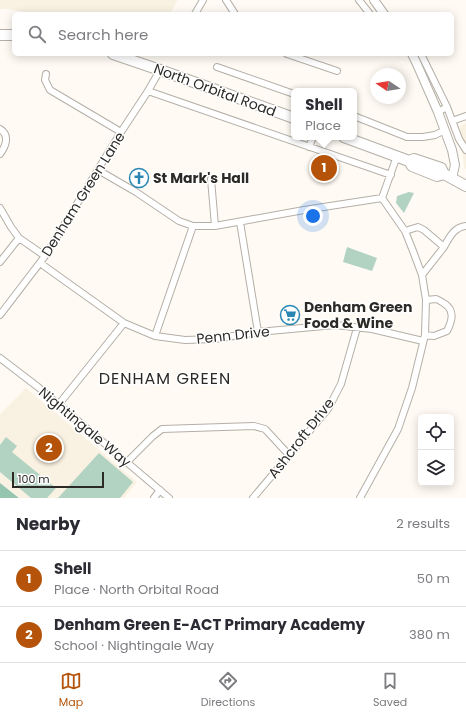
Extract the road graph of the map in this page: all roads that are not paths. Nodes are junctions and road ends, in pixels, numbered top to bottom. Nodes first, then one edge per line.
1 (203, 0) edge
2 (226, 0) edge
3 (360, 0) edge
4 (374, 0) edge
5 (196, 12) edge
6 (234, 12) edge
7 (369, 12) edge
8 (382, 12) edge
9 (0, 34) edge
10 (12, 35) edge
11 (119, 56) edge
12 (292, 56) edge
13 (413, 56) edge
14 (422, 56) edge
15 (217, 67) dead end
16 (160, 70) junction
17 (337, 71) dead end
18 (46, 74) dead end
19 (148, 91) junction
20 (291, 93) edge
21 (447, 107) junction
22 (438, 112) junction
23 (466, 116) edge
24 (291, 117) edge
25 (357, 117) edge
26 (452, 121) junction
27 (0, 129) edge
28 (445, 130) junction
29 (121, 132) junction
30 (312, 140) edge
31 (353, 140) edge
32 (309, 147) junction
33 (466, 150) edge
34 (0, 154) edge
35 (397, 156) junction
36 (98, 170) junction
37 (390, 175) junction
38 (448, 176) junction
39 (211, 178) dead end
40 (466, 186) edge
41 (382, 198) junction
42 (0, 208) edge
43 (240, 222) junction
44 (193, 226) junction
45 (215, 226) junction
46 (466, 226) edge
47 (405, 231) junction
48 (19, 238) junction
49 (444, 247) junction
50 (45, 256) junction
51 (0, 262) edge
52 (40, 263) junction
53 (422, 275) junction
54 (426, 300) junction
55 (0, 315) edge
56 (124, 323) junction
57 (357, 328) junction
58 (258, 332) junction
59 (155, 336) junction
60 (424, 338) junction
61 (0, 358) edge
62 (58, 404) junction
63 (289, 455) junction
64 (127, 462) junction
65 (160, 490) junction
66 (154, 498) edge
67 (169, 498) edge
68 (253, 498) edge
69 (360, 498) edge

1 - 5 street
2 - 6 street
3 - 7 street
4 - 8 street
9 - 10 main road
11 - 16 main road, North Orbital Road
12 - 17 street
13 - 22 street
14 - 21 street
15 - 20 street
16 - 19 street, Denham Green Lane
16 - 24 main road, North Orbital Road
18 - 29 street
19 - 29 street, Denham Green Lane
19 - 32 street
21 - 22 street
21 - 26 street
22 - 28 street
23 - 26 street
25 - 28 street
26 - 33 street
27 - 34 street
28 - 38 street
29 - 36 street, Denham Green Lane
30 - 32 street
31 - 35 main road
32 - 37 street
35 - 37 street
35 - 38 main road
36 - 44 street
36 - 50 street, Denham Green Lane
37 - 41 street
38 - 40 main road
39 - 45 street
41 - 43 street
41 - 47 street
42 - 48 street
43 - 45 street
43 - 58 street
44 - 45 street
44 - 59 street
46 - 49 street
47 - 49 street
47 - 53 street
48 - 50 street
48 - 51 street
49 - 53 street
50 - 52 street, Denham Green Lane
52 - 55 street, Denham Green Lane
52 - 56 street, Penn Drive
53 - 54 street
54 - 60 street
54 - 60 street
56 - 59 street, Penn Drive
56 - 62 street
57 - 58 street, Penn Drive
57 - 60 street, Penn Drive
57 - 63 street, Ashcroft Drive
58 - 59 street, Penn Drive
60 - 69 street
61 - 62 street, Nightingale Way
62 - 64 street, Nightingale Way
63 - 64 street
63 - 68 street, Ashcroft Drive
64 - 65 street, Nightingale Way
65 - 66 street
65 - 67 street, Nightingale Way

